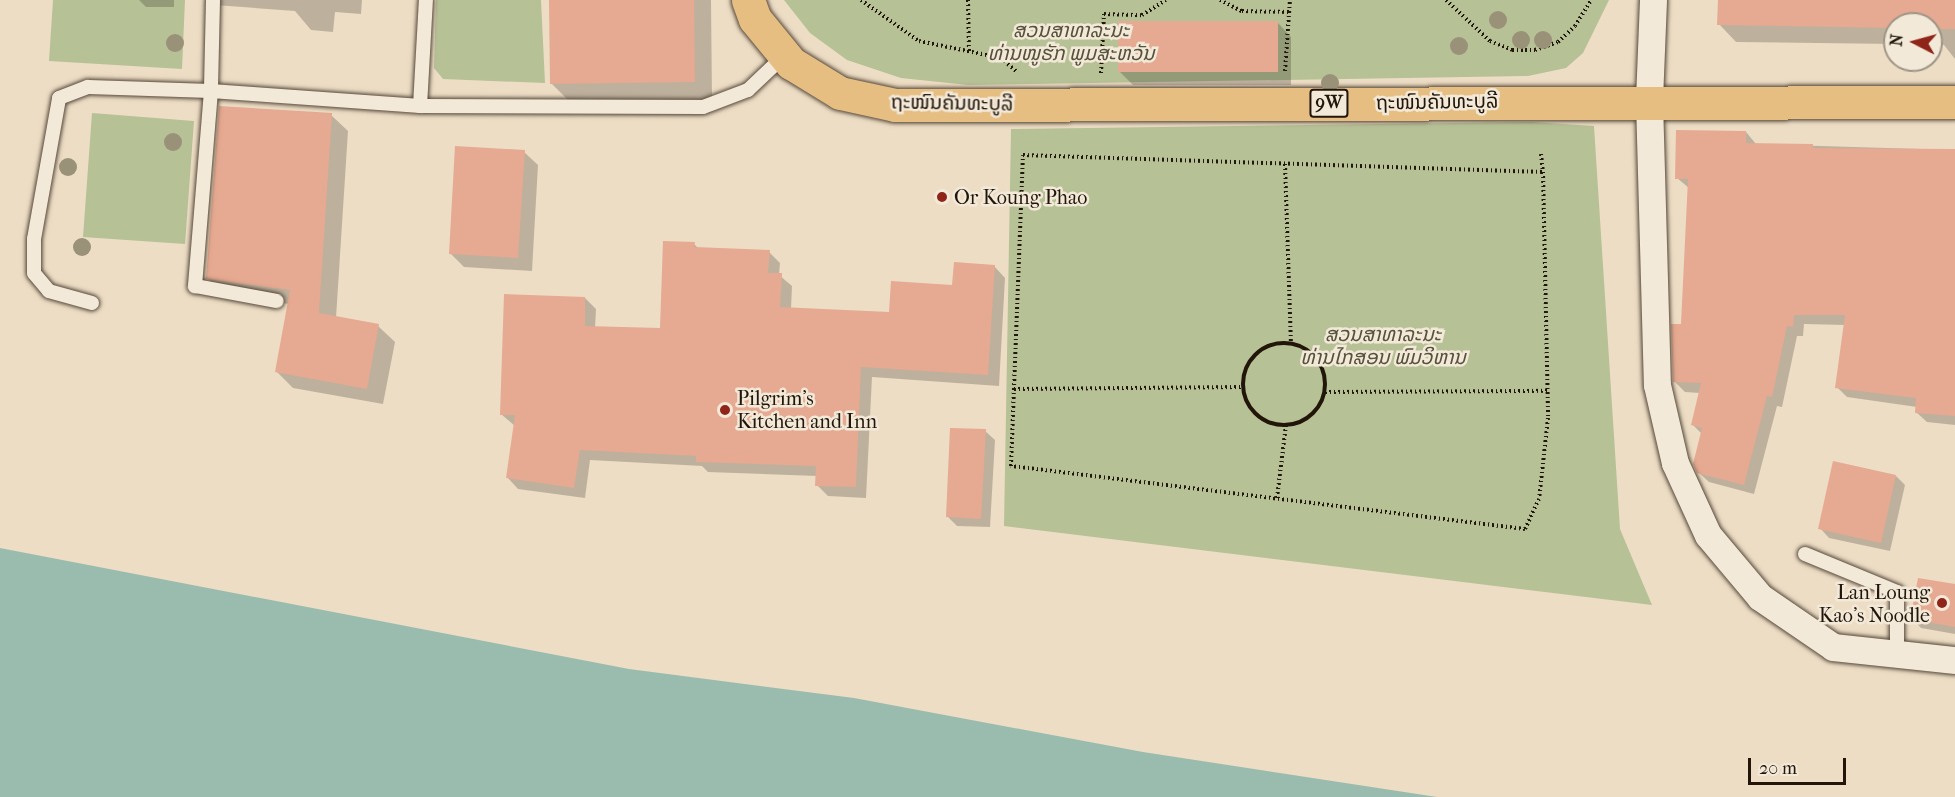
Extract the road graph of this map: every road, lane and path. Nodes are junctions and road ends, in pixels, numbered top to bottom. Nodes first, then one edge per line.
1 (213, 0) edge
2 (426, 0) edge
3 (748, 0) edge
4 (861, 0) edge
5 (968, 0) edge
6 (1166, 0) edge
7 (1220, 0) edge
8 (1290, 0) edge
9 (1446, 0) edge
10 (1591, 0) edge
11 (1653, 0) edge
12 (1289, 12) junction
13 (969, 52) junction
14 (785, 55) junction
15 (1285, 79) dead end
16 (210, 91) junction
17 (1649, 101) junction
18 (1955, 102) edge
19 (1017, 105) junction
20 (420, 106) junction
21 (1100, 106) junction
22 (1541, 153) dead end
23 (1285, 164) junction
24 (1543, 172) junction
25 (277, 301) dead end
26 (92, 303) dead end
27 (1291, 343) junction
28 (1243, 387) junction
29 (1014, 389) junction
30 (1547, 391) junction
31 (1325, 392) junction
32 (1286, 425) junction
33 (1277, 498) junction
34 (1805, 554) dead end
35 (1897, 653) junction
36 (1955, 660) edge

1 - 16 lane
2 - 20 lane
3 - 14 main road, ຖະໜົນຄັນທະບູລີ / 9W
4 - 13 path
5 - 13 path
6 - 21 path
7 - 12 path
8 - 12 path
9 - 10 path
11 - 17 street
12 - 15 path
13 - 19 path
14 - 19 main road, ຖະໜົນຄັນທະບູລີ / 9W
14 - 20 lane
16 - 20 lane
16 - 25 lane
16 - 26 lane
17 - 18 main road, ຖະໜົນຄັນທະບູລີ / 9W
17 - 21 main road, ຖະໜົນຄັນທະບູລີ / 9W
17 - 35 street
19 - 21 main road, ຖະໜົນຄັນທະບູລີ / 9W
22 - 24 path
23 - 24 path
23 - 27 path
23 - 29 path
24 - 30 path
27 - 28 path
27 - 31 path
28 - 29 path
28 - 32 path
29 - 33 path
30 - 31 path
30 - 33 path
31 - 32 path
32 - 33 path
34 - 35 lane
35 - 36 street

